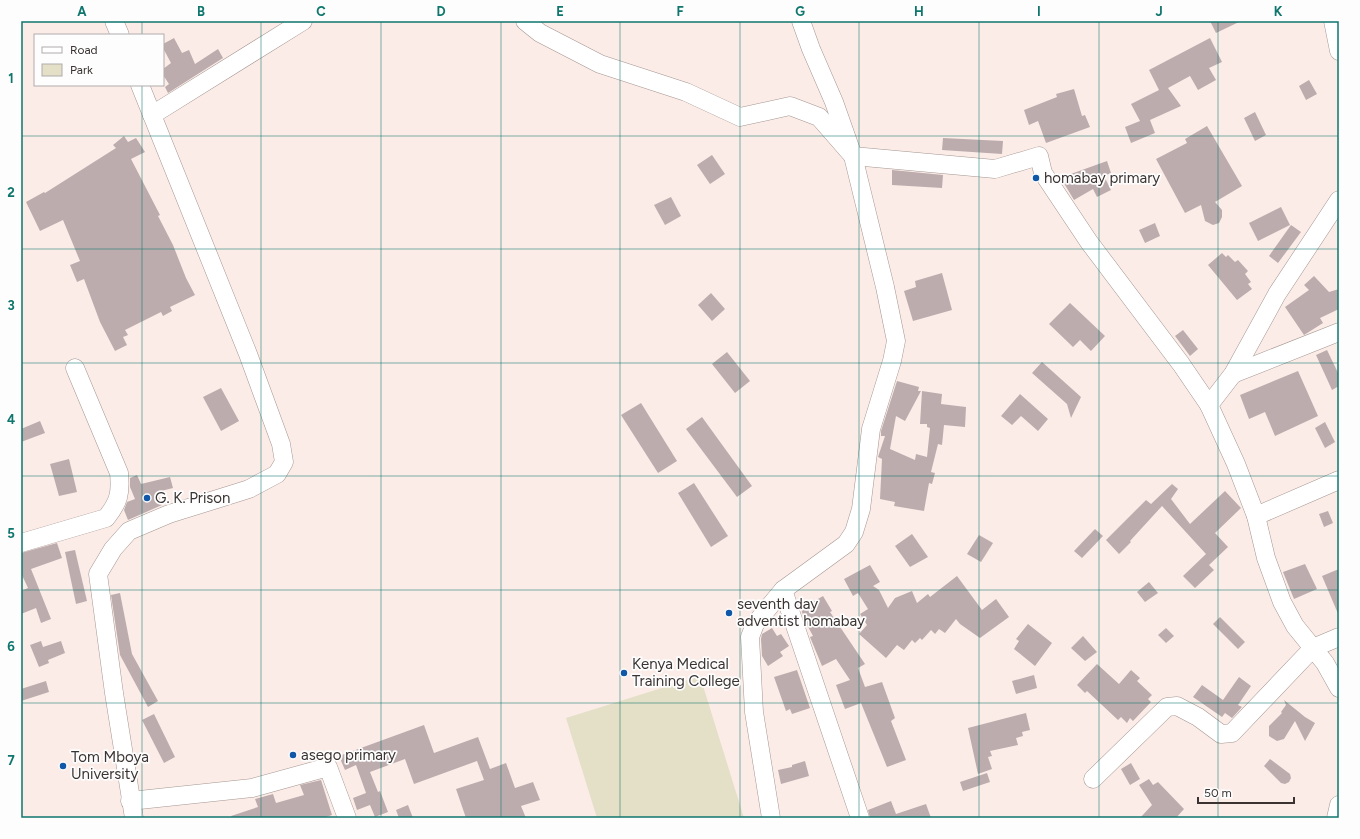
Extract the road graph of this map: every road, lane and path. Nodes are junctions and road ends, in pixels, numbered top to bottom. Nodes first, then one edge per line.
1 (114, 21) edge
2 (303, 21) edge
3 (525, 21) edge
4 (801, 21) edge
5 (1333, 21) edge
6 (120, 34) edge
7 (1339, 51) edge
8 (140, 86) edge
9 (152, 115) junction
10 (853, 156) junction
11 (1339, 200) edge
12 (1339, 332) edge
13 (75, 368) dead end
14 (1233, 374) junction
15 (1209, 405) junction
16 (1339, 480) edge
17 (1256, 516) junction
18 (21, 543) edge
19 (783, 590) junction
20 (1339, 637) edge
21 (1313, 648) junction
22 (1339, 688) edge
23 (1093, 779) dead end
24 (1339, 805) edge
25 (132, 809) edge
26 (347, 818) edge
27 (771, 818) edge
28 (860, 818) edge
29 (1336, 818) edge

1 - 6 street
2 - 9 street
3 - 10 street
4 - 10 street
5 - 7 street
8 - 9 street
9 - 25 street
10 - 15 street
10 - 19 street
11 - 14 street
12 - 14 street
13 - 18 street
14 - 15 street
15 - 17 street
16 - 17 street
17 - 21 street
19 - 27 street
19 - 28 street
20 - 21 street
21 - 22 street
21 - 23 street
24 - 29 street
25 - 26 street

